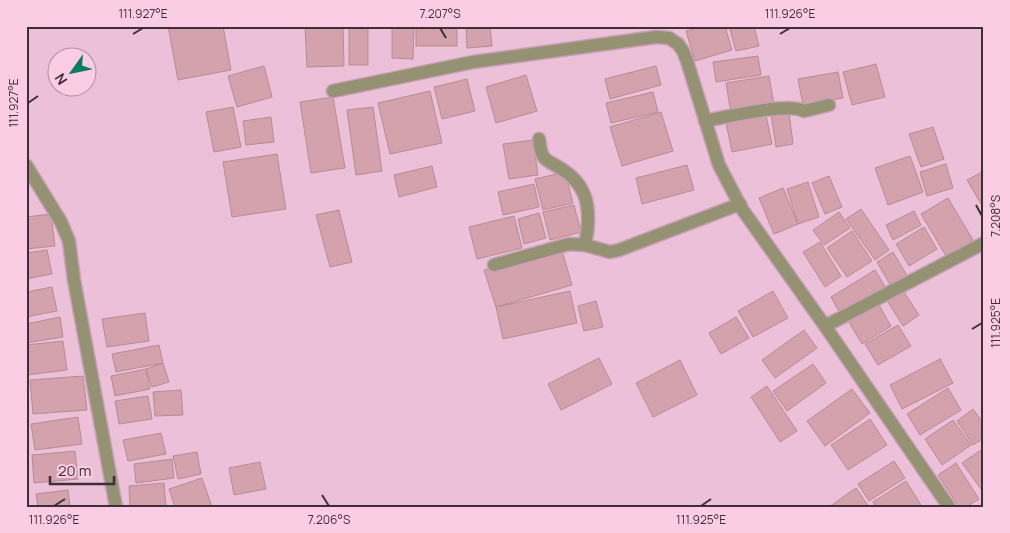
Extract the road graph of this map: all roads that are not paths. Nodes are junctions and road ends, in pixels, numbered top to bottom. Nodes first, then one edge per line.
1 (333, 91) dead end
2 (829, 105) dead end
3 (705, 121) junction
4 (539, 139) dead end
5 (26, 164) edge
6 (740, 204) junction
7 (984, 243) edge
8 (585, 245) junction
9 (494, 265) dead end
10 (826, 326) junction
11 (116, 507) edge
12 (949, 507) edge

1 - 3 street
2 - 3 street
3 - 6 street
4 - 8 street
5 - 11 street
6 - 8 street
6 - 10 street
7 - 10 street
8 - 9 street
10 - 12 street

